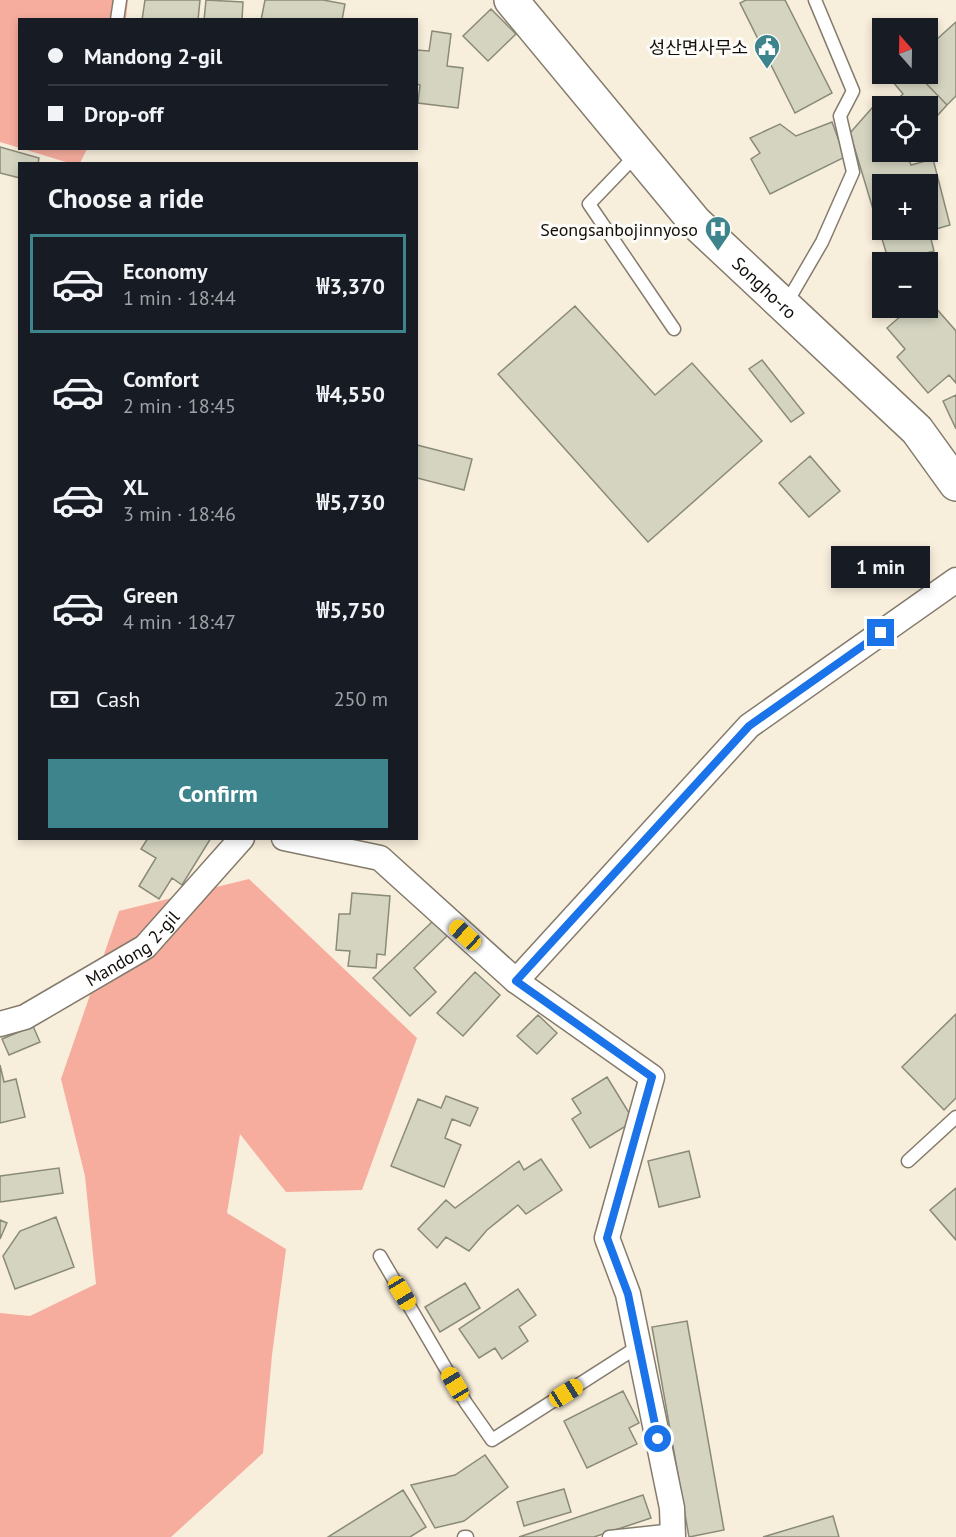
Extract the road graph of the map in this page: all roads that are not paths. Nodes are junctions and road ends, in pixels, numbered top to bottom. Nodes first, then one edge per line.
1 (120, 0) edge
2 (511, 0) edge
3 (816, 0) edge
4 (117, 18) edge
5 (638, 153) junction
6 (785, 306) junction
7 (674, 329) dead end
8 (956, 484) edge
9 (956, 580) edge
10 (240, 840) edge
11 (294, 840) edge
12 (516, 981) junction
13 (0, 1023) edge
14 (956, 1117) edge
15 (908, 1161) dead end
16 (380, 1256) dead end
17 (639, 1346) junction
18 (673, 1534) edge
19 (609, 1537) edge

1 - 4 lane
2 - 5 main road, Songho-ro
3 - 6 lane
5 - 6 main road, Songho-ro
5 - 7 lane
6 - 8 main road, Songho-ro
9 - 12 street
10 - 13 street, Mandong 2-gil
11 - 12 street
12 - 17 street
14 - 15 lane
16 - 17 lane
17 - 18 street
18 - 19 lane

